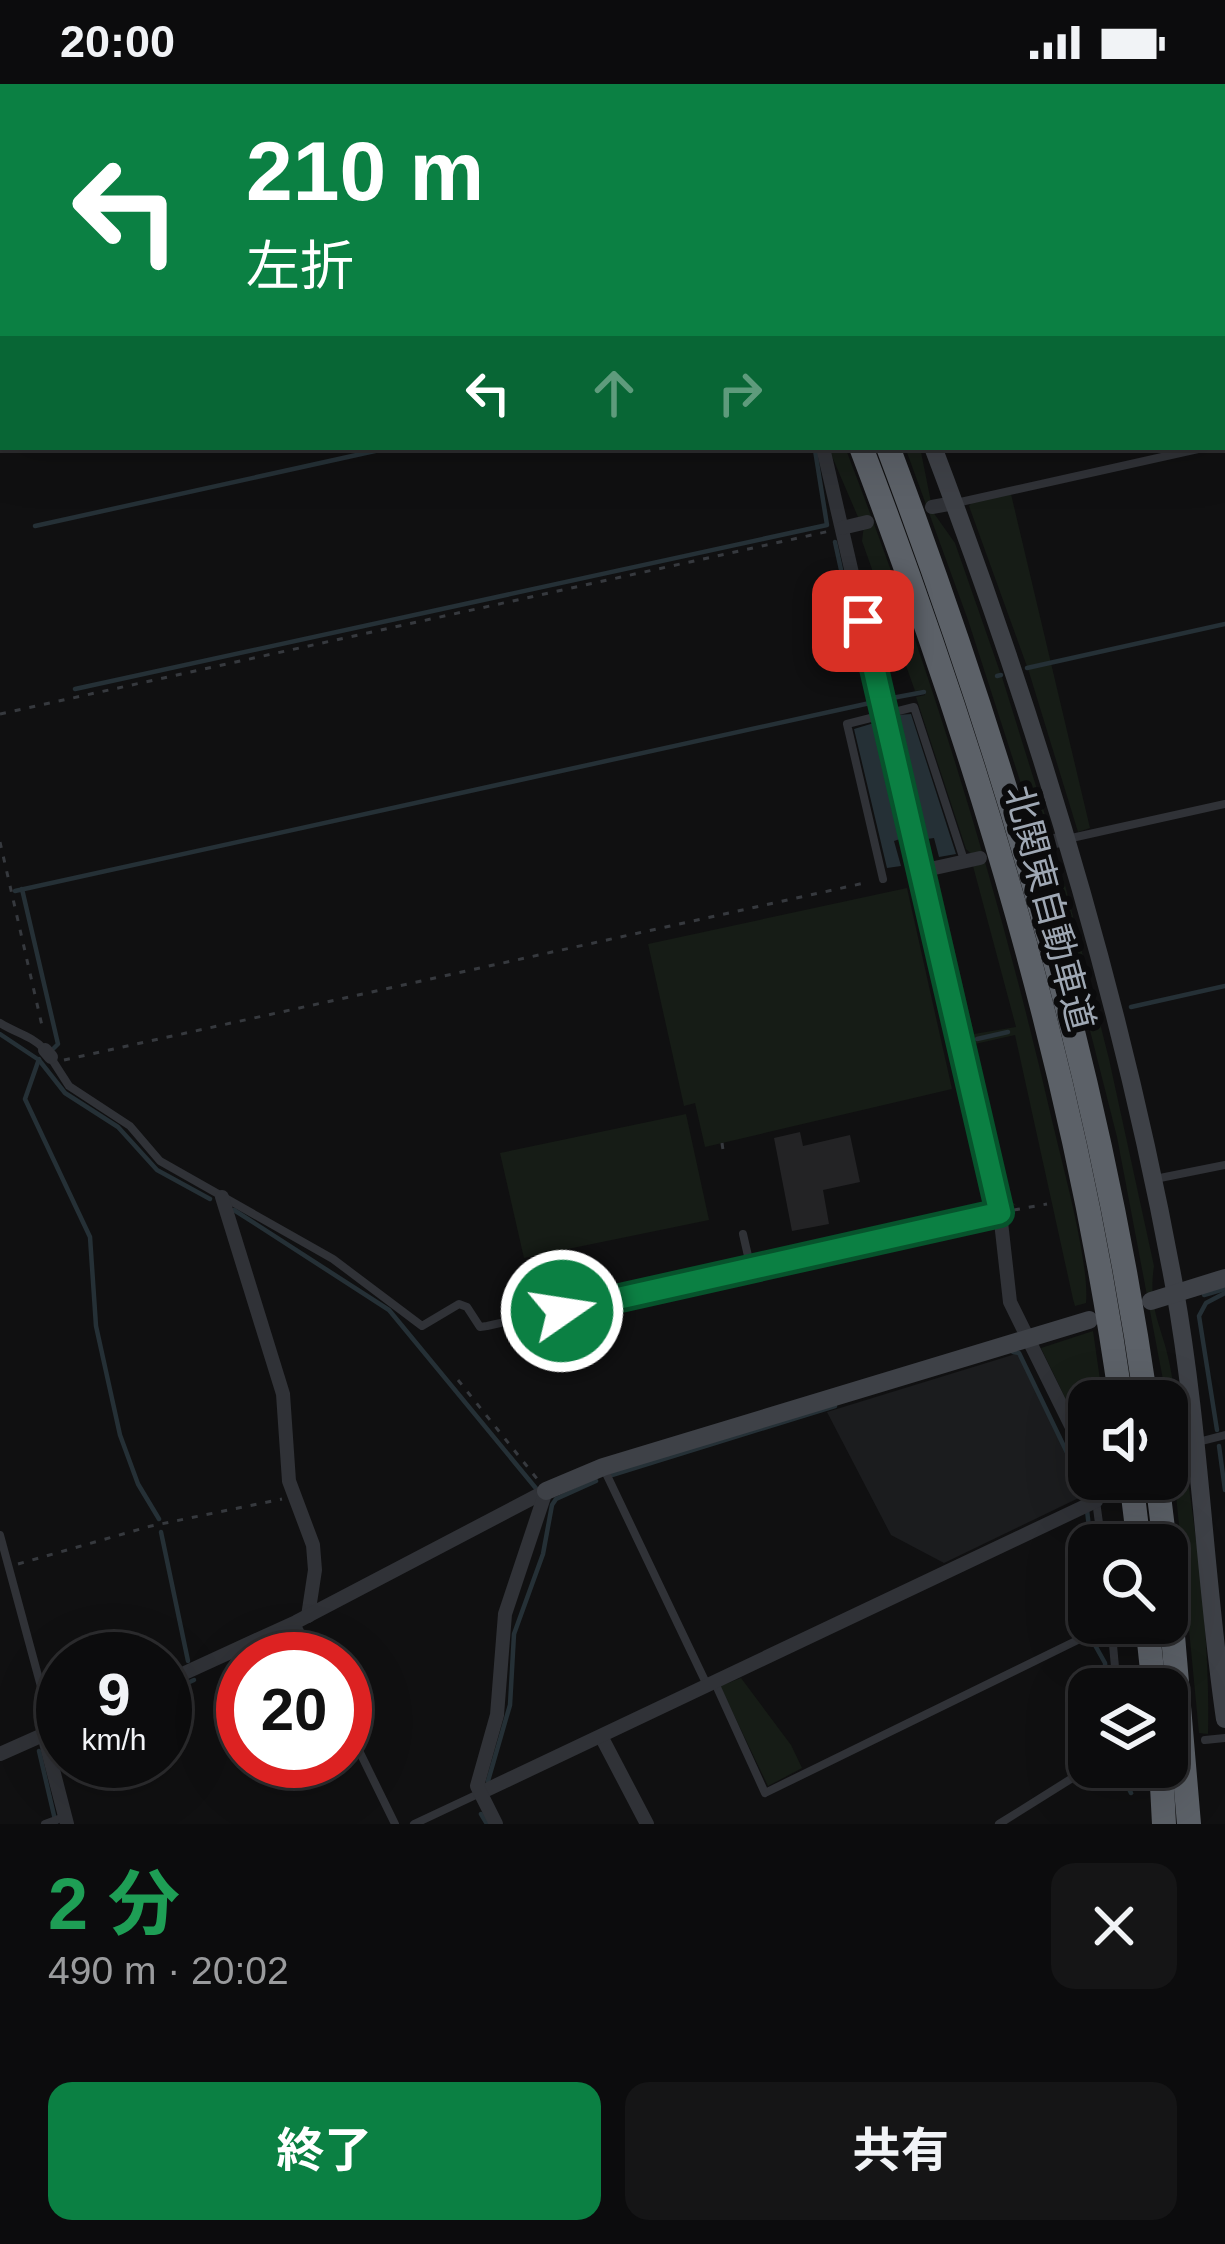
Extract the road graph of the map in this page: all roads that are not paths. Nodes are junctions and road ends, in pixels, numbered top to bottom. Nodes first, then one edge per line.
1 (823, 450) edge
2 (862, 450) edge
3 (889, 450) edge
4 (934, 450) edge
5 (1193, 450) edge
6 (954, 503) junction
7 (932, 507) dead end
8 (867, 523) dead end
9 (842, 528) junction
10 (885, 715) junction
11 (1225, 804) edge
12 (1065, 839) junction
13 (1044, 844) dead end
14 (972, 860) joint
15 (921, 871) junction
16 (883, 879) road end
17 (0, 1023) edge
18 (1225, 1165) edge
19 (1153, 1180) junction
20 (222, 1197) junction
21 (1000, 1213) junction
22 (743, 1234) dead end
23 (751, 1269) junction
24 (1225, 1278) edge
25 (1175, 1293) junction
26 (1151, 1300) dead end
27 (1089, 1320) dead end
28 (1027, 1337) junction
29 (1116, 1380) edge
30 (1142, 1380) edge
31 (1068, 1420) edge
32 (1225, 1435) edge
33 (1196, 1442) junction
34 (603, 1467) junction
35 (546, 1491) junction
36 (1096, 1501) joint
37 (1099, 1524) edge
38 (0, 1535) edge
39 (1217, 1569) edge
40 (302, 1619) junction
41 (306, 1632) edge
42 (1069, 1644) edge
43 (1174, 1644) edge
44 (36, 1669) edge
45 (192, 1670) edge
46 (711, 1685) junction
47 (1224, 1706) edge
48 (36, 1738) edge
49 (602, 1738) junction
50 (1225, 1738) edge
51 (1205, 1740) dead end
52 (0, 1754) edge
53 (372, 1777) edge
54 (1068, 1781) edge
55 (61, 1788) edge
56 (1162, 1788) edge
57 (481, 1793) junction
58 (66, 1820) edge
59 (45, 1824) edge
60 (395, 1824) edge
61 (415, 1824) edge
62 (496, 1824) edge
63 (647, 1824) edge
64 (999, 1824) edge
65 (1163, 1824) edge
66 (1189, 1824) edge

1 - 9 street
2 - 29 highway, 北関東自動車道
3 - 30 highway, 北関東自動車道
4 - 6 street
5 - 6 lane
6 - 7 street
6 - 12 street
8 - 9 street
9 - 10 street
10 - 14 lane
10 - 15 street
10 - 16 lane
11 - 12 lane
12 - 13 street
12 - 19 street
14 - 15 street
15 - 21 street
17 - 20 lane
18 - 19 lane
19 - 25 street
20 - 23 lane
20 - 40 street
21 - 23 lane
21 - 28 street
22 - 23 lane
24 - 25 street
25 - 26 street
25 - 33 street
27 - 28 street
28 - 31 street
28 - 34 street
32 - 33 lane
33 - 39 street
34 - 35 street
34 - 46 lane
35 - 40 street
35 - 57 street
36 - 37 lane
36 - 46 street
38 - 44 lane
39 - 47 street
40 - 41 lane
40 - 45 street
42 - 46 lane
43 - 66 highway
46 - 49 street
48 - 52 street
49 - 57 street
49 - 63 street
50 - 51 lane
53 - 60 lane
54 - 64 lane
55 - 58 street
56 - 65 highway
57 - 61 lane
57 - 62 street
58 - 59 lane

